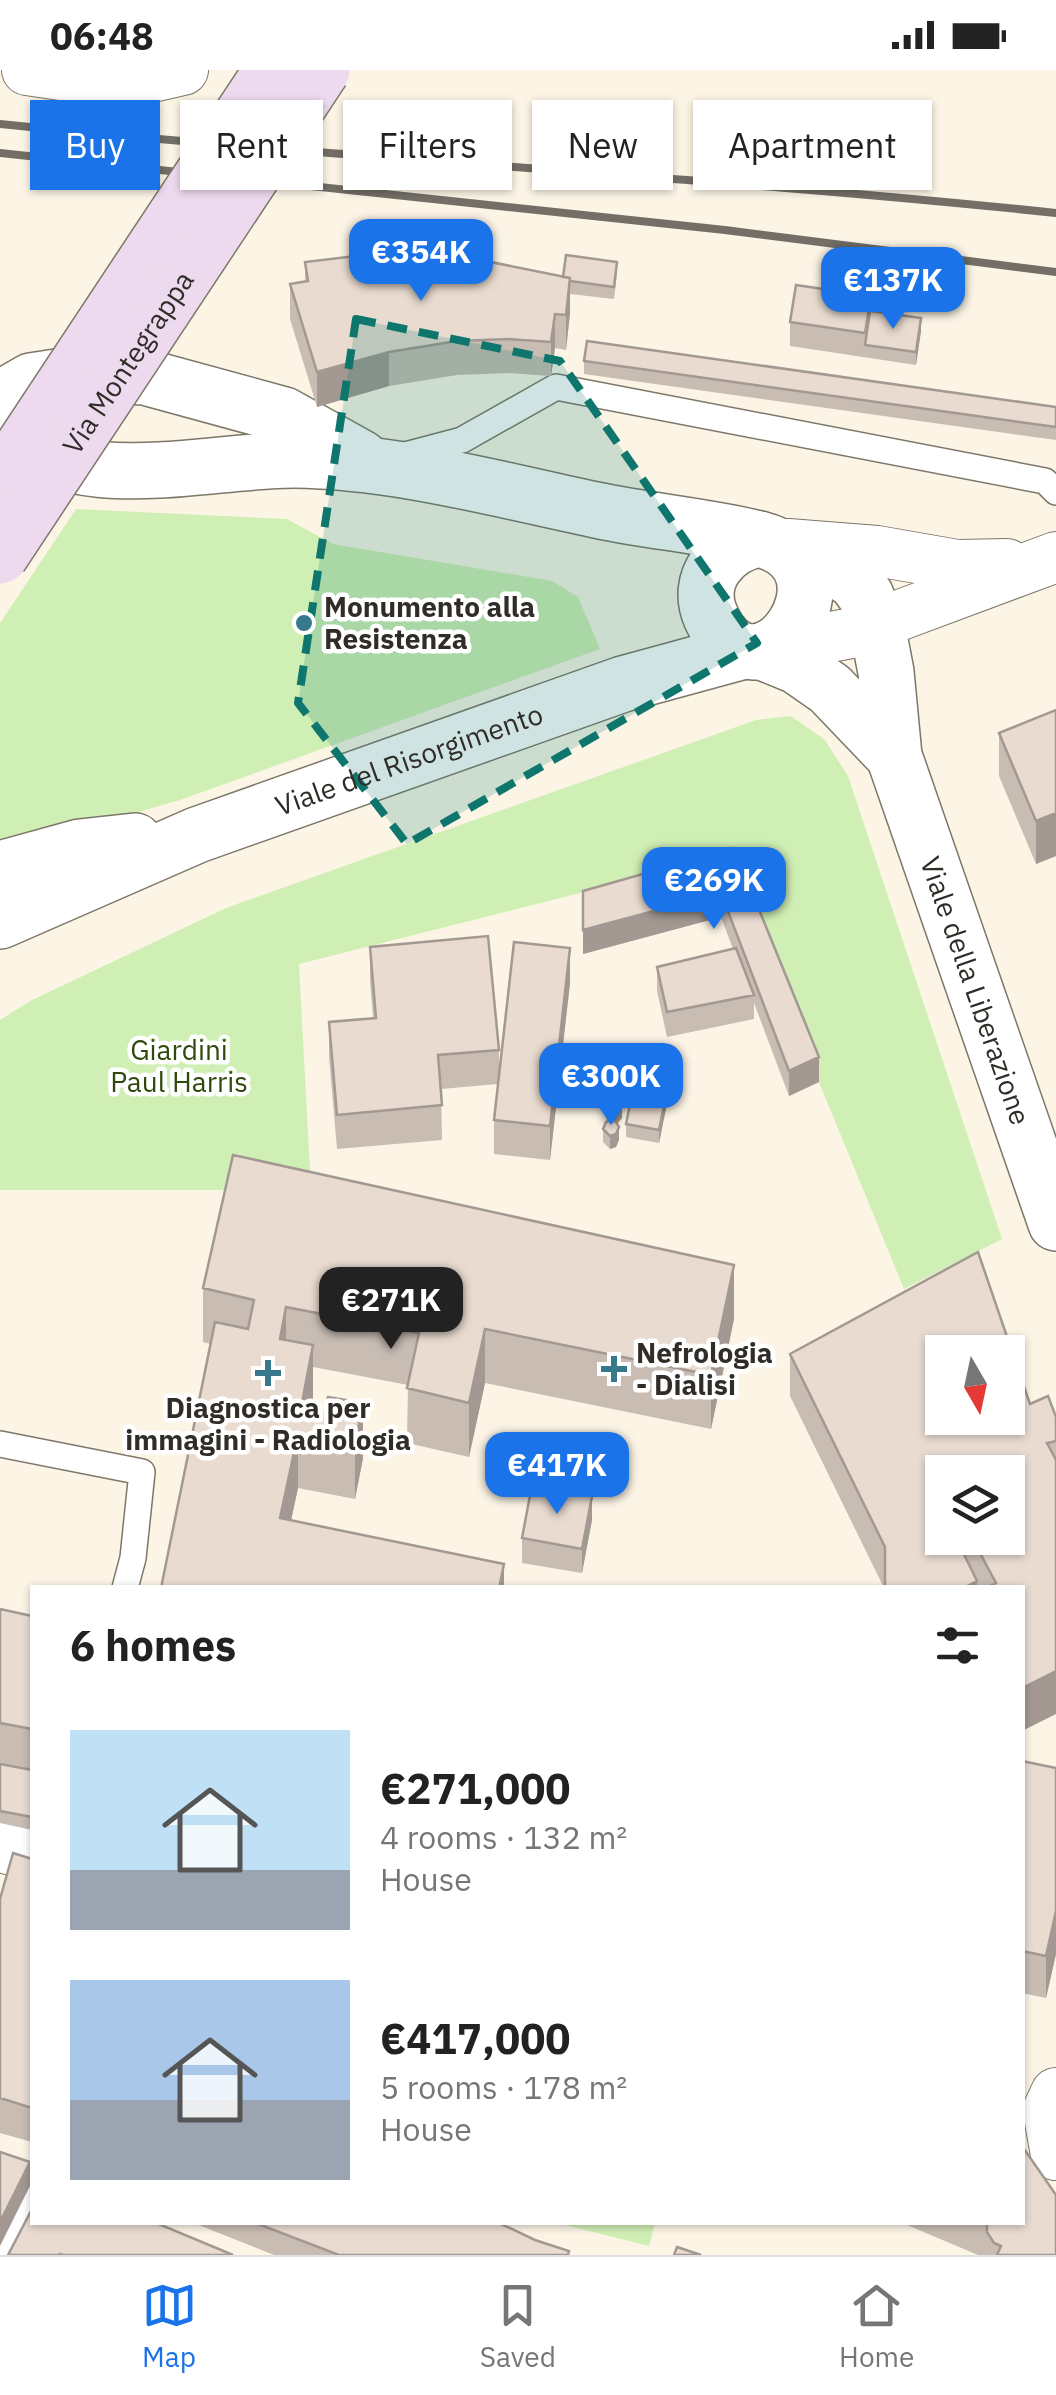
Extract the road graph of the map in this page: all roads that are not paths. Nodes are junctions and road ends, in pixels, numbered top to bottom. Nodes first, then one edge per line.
1 (27, 70) edge
2 (182, 70) edge
3 (272, 70) edge
4 (322, 70) edge
5 (260, 100) edge
6 (294, 100) edge
7 (215, 190) edge
8 (219, 190) edge
9 (0, 399) edge
10 (0, 426) edge
11 (372, 464) junction
12 (0, 481) edge
13 (1056, 492) edge
14 (642, 520) junction
15 (776, 546) junction
16 (0, 556) edge
17 (1046, 560) edge
18 (707, 592) junction
19 (877, 625) junction
20 (760, 650) junction
21 (623, 684) junction
22 (894, 756) junction
23 (198, 835) junction
24 (0, 869) edge
25 (0, 921) edge
26 (1017, 1115) junction
27 (1056, 1156) edge
28 (1056, 1224) edge
29 (0, 1444) edge
30 (126, 1585) edge
31 (0, 1848) edge
32 (30, 1855) edge
33 (1025, 2068) edge
34 (1056, 2074) edge
35 (1056, 2093) edge
36 (1056, 2154) edge
37 (0, 2164) edge
38 (30, 2175) edge
39 (30, 2202) edge
40 (3, 2255) edge

1 - 2 street
3 - 5 main road, bridge
4 - 6 main road, bridge
7 - 12 main road, Via Montegrappa, bridge
8 - 16 main road, Via Montegrappa, bridge
9 - 11 street
10 - 11 street
11 - 13 lane
11 - 14 street, Viale della Liberazione
14 - 15 street, Viale della Liberazione
14 - 18 street
15 - 17 street
15 - 18 street
15 - 19 street, Viale della Liberazione
15 - 20 street
17 - 19 street
18 - 20 street
18 - 21 street
19 - 20 street
19 - 22 street, Viale della Liberazione
20 - 21 street, Viale del Risorgimento
20 - 22 street, Viale della Liberazione
21 - 23 street, Viale del Risorgimento
22 - 26 street, Viale della Liberazione
23 - 24 street, Viale del Risorgimento
23 - 25 street, Viale del Risorgimento
26 - 27 lane
26 - 28 street, Viale della Liberazione
29 - 30 lane
31 - 32 street
33 - 34 street
35 - 36 street
37 - 38 street
39 - 40 street

